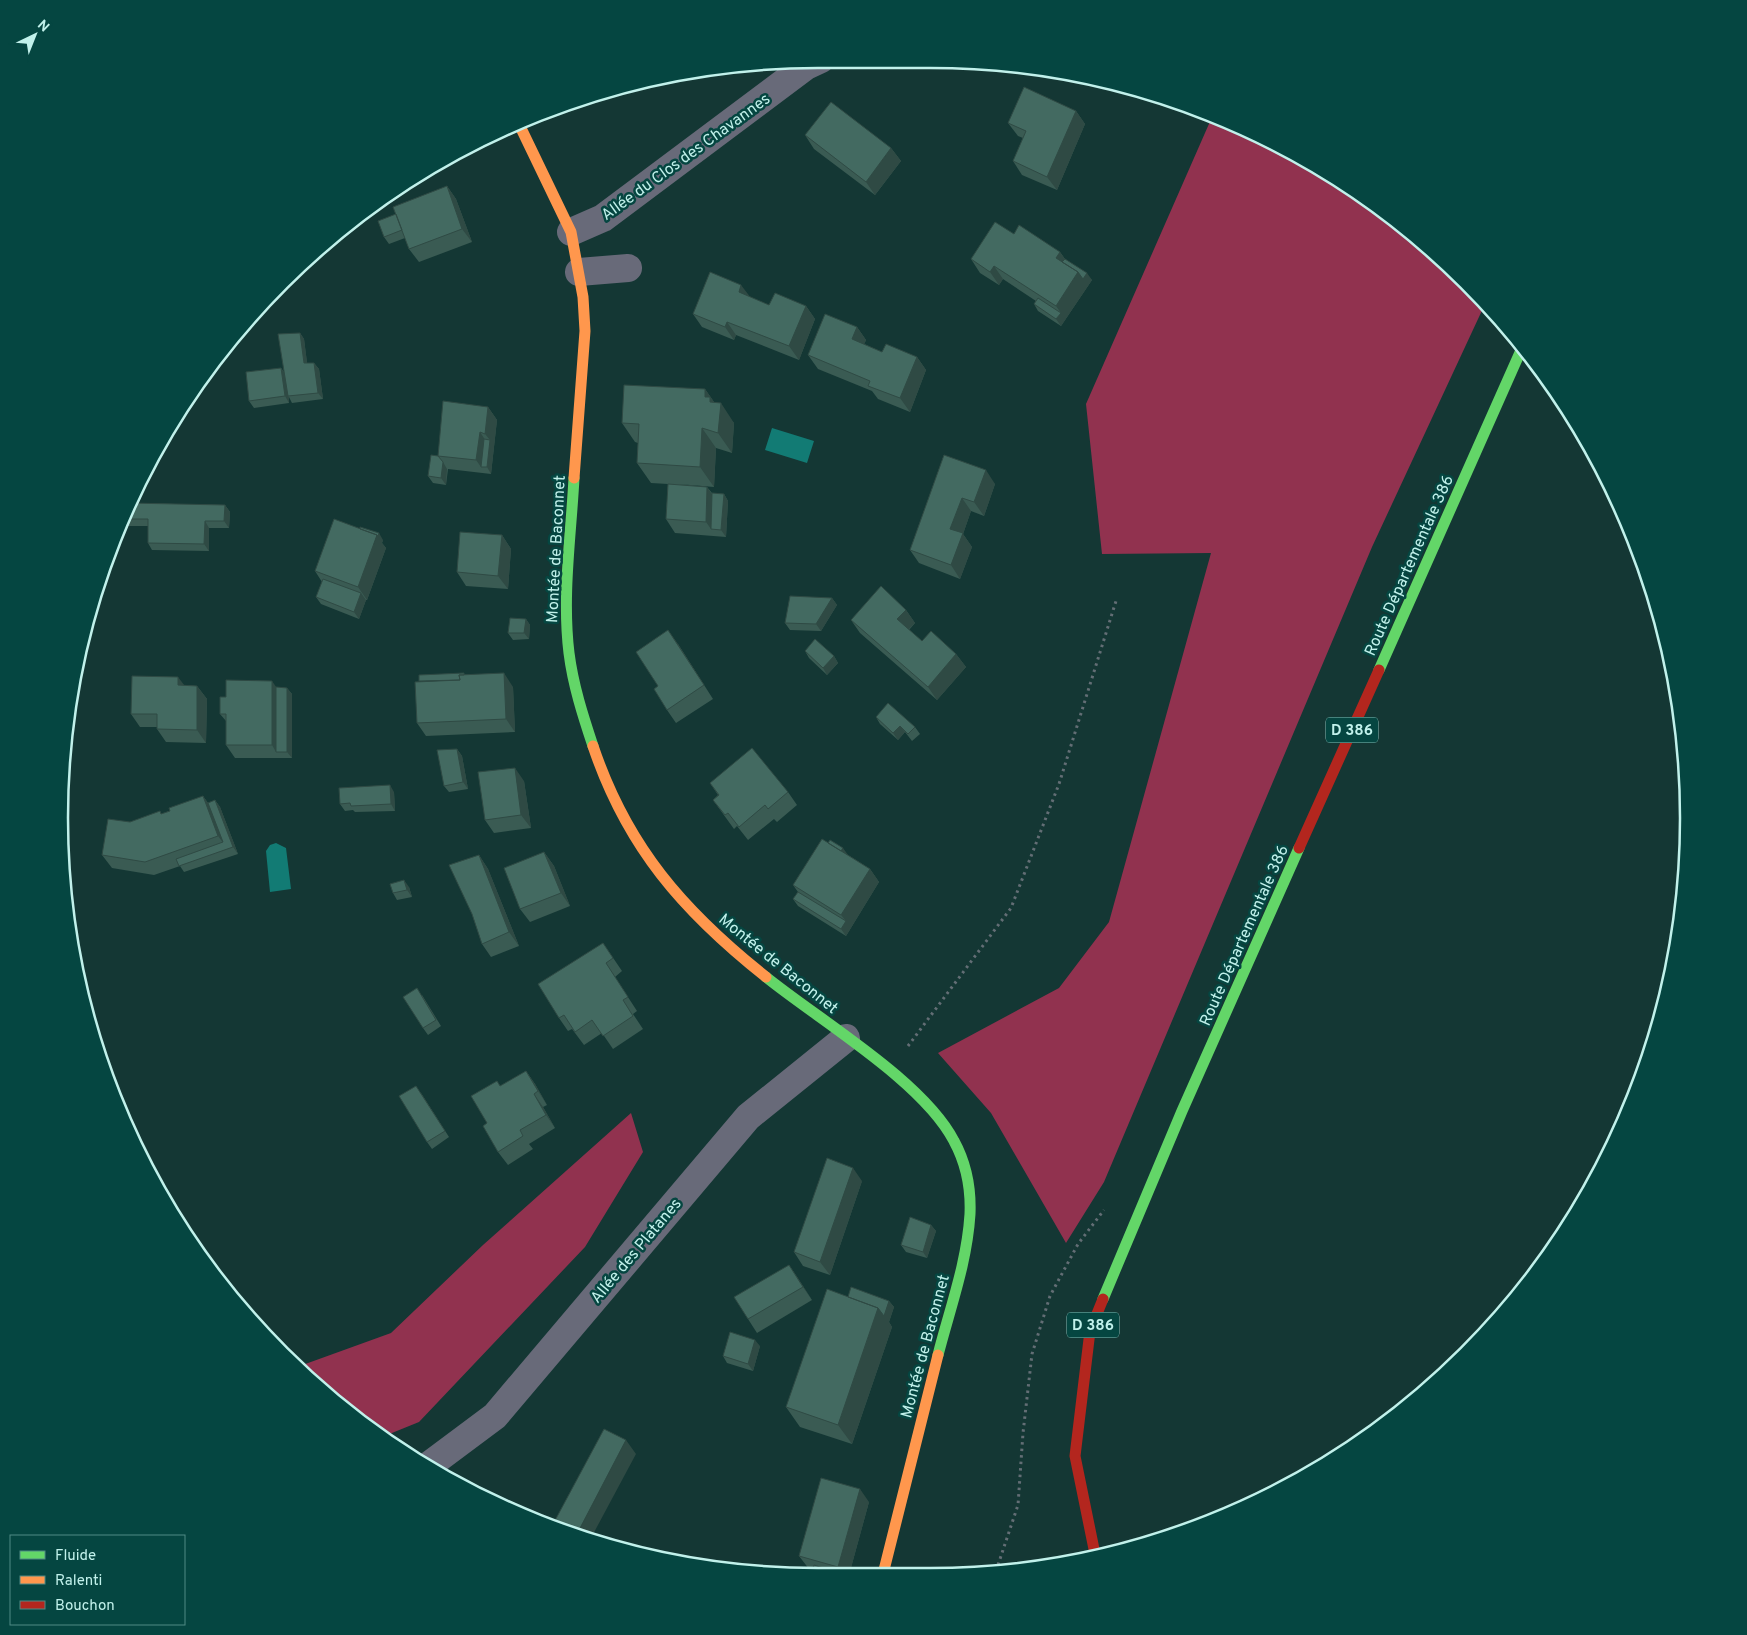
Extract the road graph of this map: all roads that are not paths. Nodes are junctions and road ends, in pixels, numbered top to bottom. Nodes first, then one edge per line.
1 (803, 68) edge
2 (521, 129) edge
3 (571, 232) junction
4 (628, 268) dead end
5 (579, 272) junction
6 (1519, 354) edge
7 (846, 1038) junction
8 (434, 1462) edge
9 (1094, 1549) edge
10 (884, 1568) edge

1 - 3 street, Allée du Clos des Chavannes
2 - 3 street, Montée de Baconnet
3 - 5 street, Montée de Baconnet
4 - 5 street
5 - 7 street, Montée de Baconnet
6 - 9 street, Route Départementale 386 / D 386
7 - 8 street, Allée des Platanes
7 - 10 street, Montée de Baconnet

